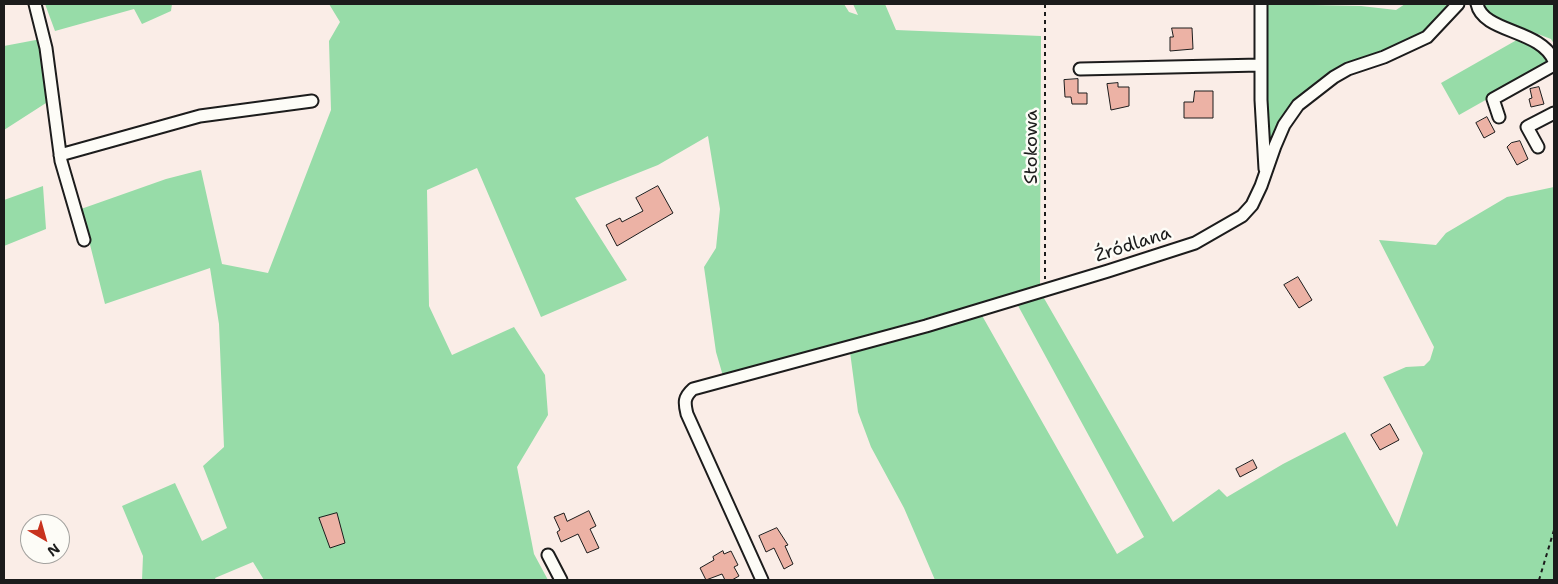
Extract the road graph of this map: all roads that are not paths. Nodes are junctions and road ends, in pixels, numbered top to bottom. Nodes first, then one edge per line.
1 (36, 4) edge
2 (1261, 4) edge
3 (1458, 4) edge
4 (1477, 4) edge
5 (1554, 61) edge
6 (1260, 65) junction
7 (1554, 65) edge
8 (1080, 69) dead end
9 (312, 101) dead end
10 (1554, 113) edge
11 (1500, 117) dead end
12 (1538, 147) dead end
13 (60, 155) junction
14 (1265, 171) junction
15 (84, 240) dead end
16 (548, 555) dead end
17 (561, 580) edge
18 (762, 580) edge

1 - 13 street
2 - 6 street
3 - 14 street, Źródlana
4 - 5 street
6 - 8 street
6 - 14 street
7 - 11 street
9 - 13 street
10 - 12 street
13 - 15 street
14 - 18 street, Źródlana
16 - 17 street

